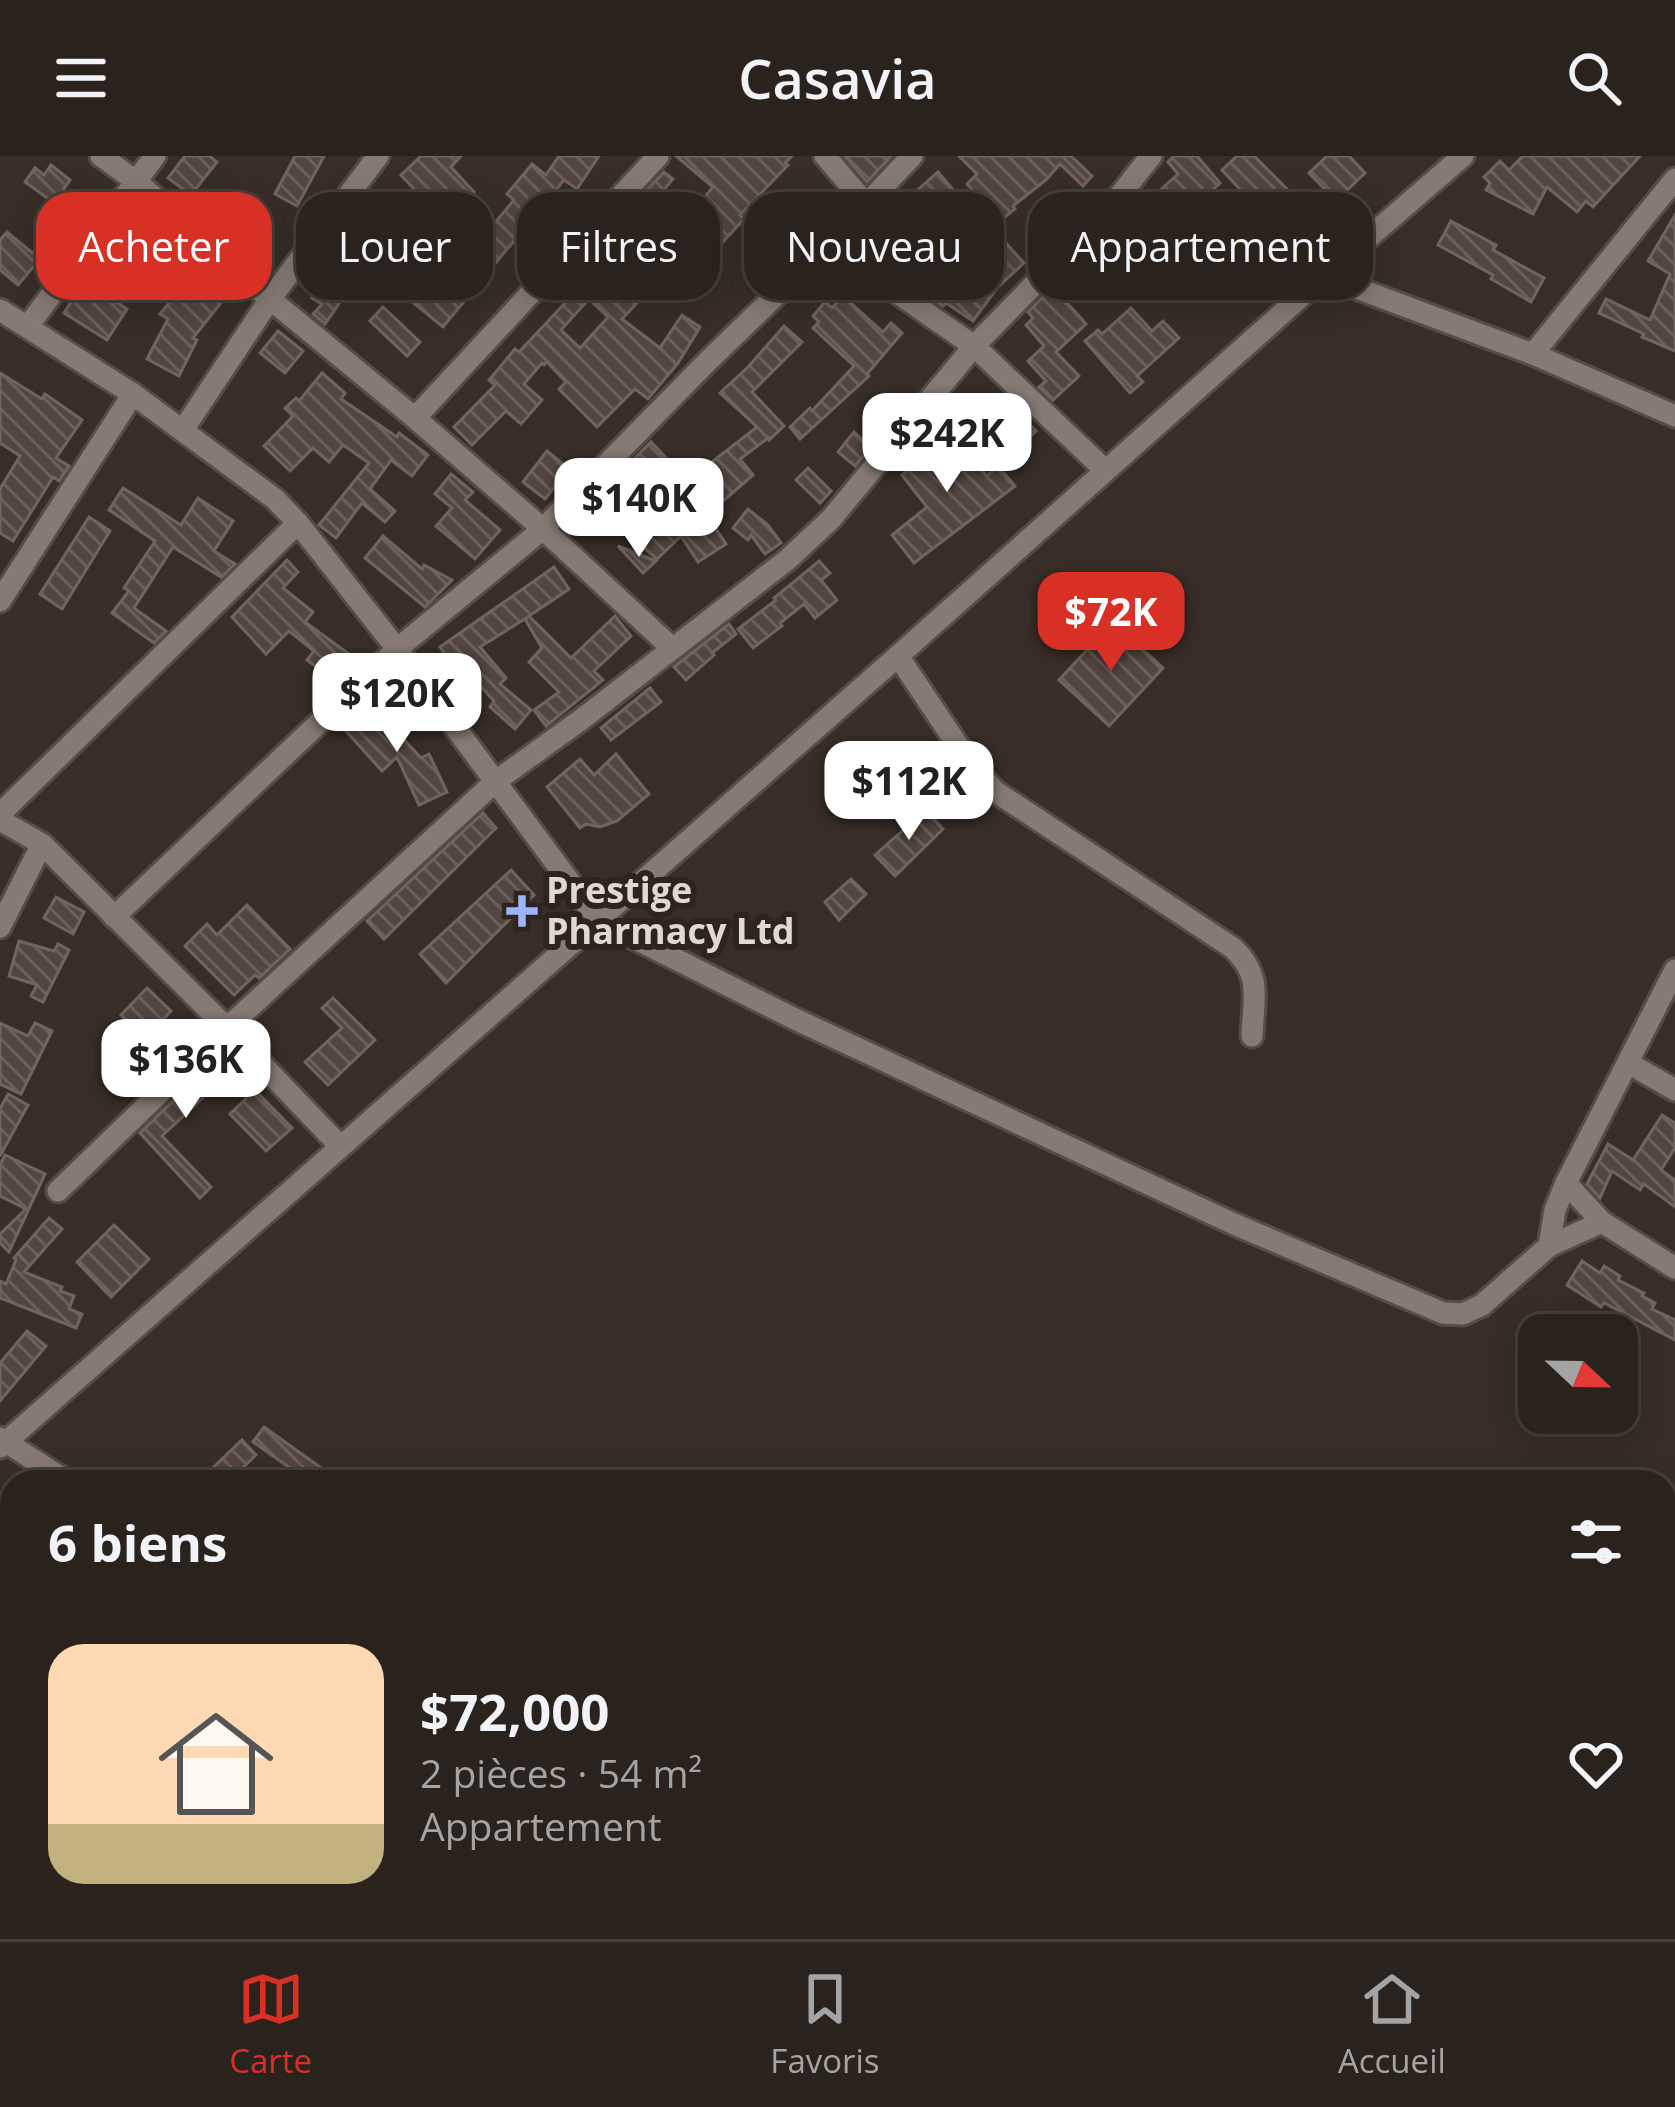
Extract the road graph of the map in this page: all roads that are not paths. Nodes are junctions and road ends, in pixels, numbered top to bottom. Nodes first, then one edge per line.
1 (100, 156) edge
2 (155, 156) edge
3 (378, 156) edge
4 (658, 156) edge
5 (825, 156) edge
6 (912, 156) edge
7 (1150, 156) edge
8 (1463, 156) edge
9 (1675, 179) edge
10 (137, 182) junction
11 (148, 192) edge
12 (856, 192) edge
13 (879, 192) edge
14 (1373, 234) edge
15 (1373, 294) edge
16 (272, 296) edge
17 (269, 300) edge
18 (271, 300) edge
19 (771, 300) edge
20 (908, 300) edge
21 (1298, 300) edge
22 (0, 310) edge
23 (28, 326) junction
24 (974, 346) junction
25 (1533, 354) junction
26 (133, 394) junction
27 (1675, 416) edge
28 (416, 418) junction
29 (183, 430) junction
30 (1105, 470) junction
31 (298, 523) junction
32 (543, 529) junction
33 (0, 601) edge
34 (672, 648) junction
35 (397, 650) junction
36 (898, 656) junction
37 (496, 781) junction
38 (0, 817) edge
39 (42, 844) junction
40 (115, 916) junction
41 (598, 920) junction
42 (0, 927) edge
43 (1675, 970) edge
44 (227, 1028) junction
45 (1252, 1036) dead end
46 (1630, 1064) junction
47 (1675, 1090) edge
48 (340, 1146) junction
49 (1567, 1184) junction
50 (58, 1191) dead end
51 (1602, 1222) junction
52 (1549, 1246) junction
53 (1675, 1268) edge
54 (2, 1442) edge
55 (48, 1470) edge

1 - 10 street
2 - 10 street
3 - 16 street
4 - 28 street
5 - 12 street
6 - 13 street
7 - 24 street
8 - 14 street
9 - 25 street
10 - 11 street
10 - 23 street
15 - 25 street
17 - 29 street
18 - 28 street
19 - 32 street
20 - 24 street
21 - 30 street
22 - 23 street
23 - 26 street
24 - 30 street
24 - 34 street
25 - 27 street
26 - 29 street
26 - 33 street
28 - 32 street
29 - 31 street
30 - 36 street
31 - 35 street
31 - 38 street
32 - 34 street
32 - 35 street
34 - 37 street
35 - 37 street
35 - 40 street
36 - 41 street
36 - 45 street
37 - 41 street
37 - 44 street
38 - 39 street
39 - 40 street
39 - 42 street
40 - 44 street
41 - 48 street
41 - 52 street
43 - 46 street
44 - 48 street
44 - 50 street
46 - 47 street
46 - 49 street
48 - 54 street
49 - 51 street
49 - 52 street
51 - 52 street
51 - 53 street
54 - 55 street

